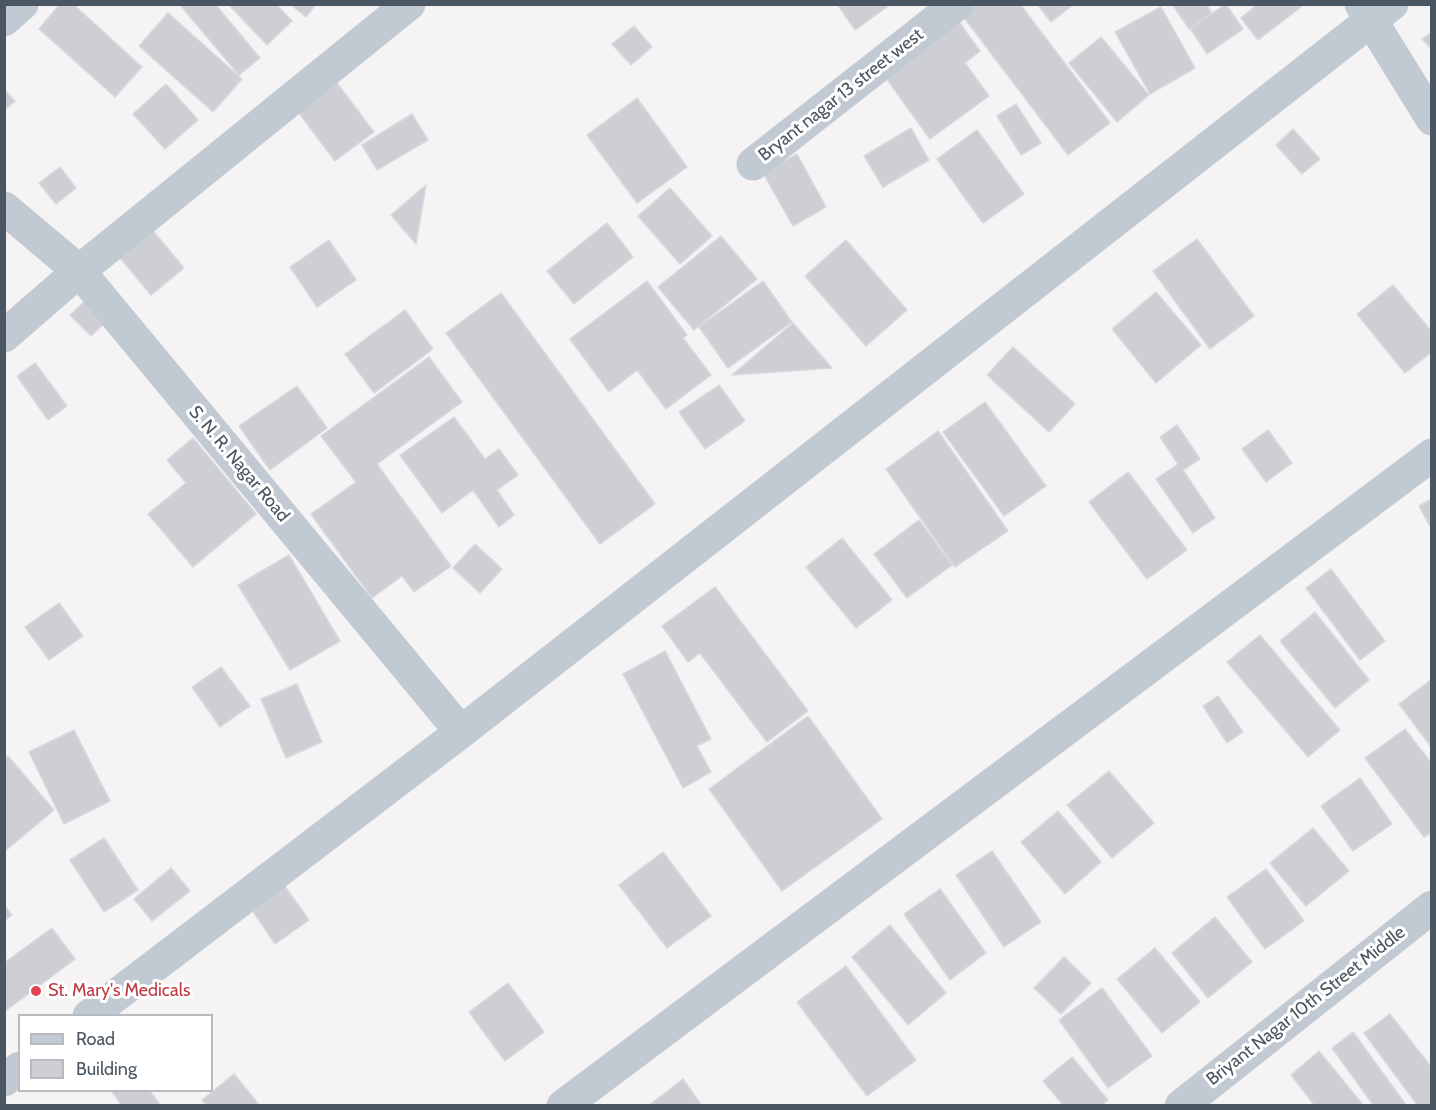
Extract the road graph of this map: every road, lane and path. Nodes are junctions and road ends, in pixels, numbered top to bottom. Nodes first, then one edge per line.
1 (22, 4) edge
2 (409, 4) edge
3 (957, 4) edge
4 (1374, 10) edge
5 (4, 20) edge
6 (1431, 119) edge
7 (753, 164) dead end
8 (4, 208) edge
9 (80, 271) junction
10 (4, 336) edge
11 (1431, 455) edge
12 (460, 732) junction
13 (1431, 907) edge
14 (92, 1014) edge
15 (18, 1070) edge
16 (4, 1080) edge
17 (563, 1106) edge
18 (1181, 1106) edge

1 - 5 street
2 - 9 street
3 - 7 street, Bryant nagar 13 street west
4 - 6 street
4 - 12 street
8 - 9 street, S. N. R. Nagar Road
9 - 10 street
9 - 12 street, S. N. R. Nagar Road
11 - 17 street
12 - 14 street
13 - 18 street, Briyant Nagar 10th Street Middle
15 - 16 street

